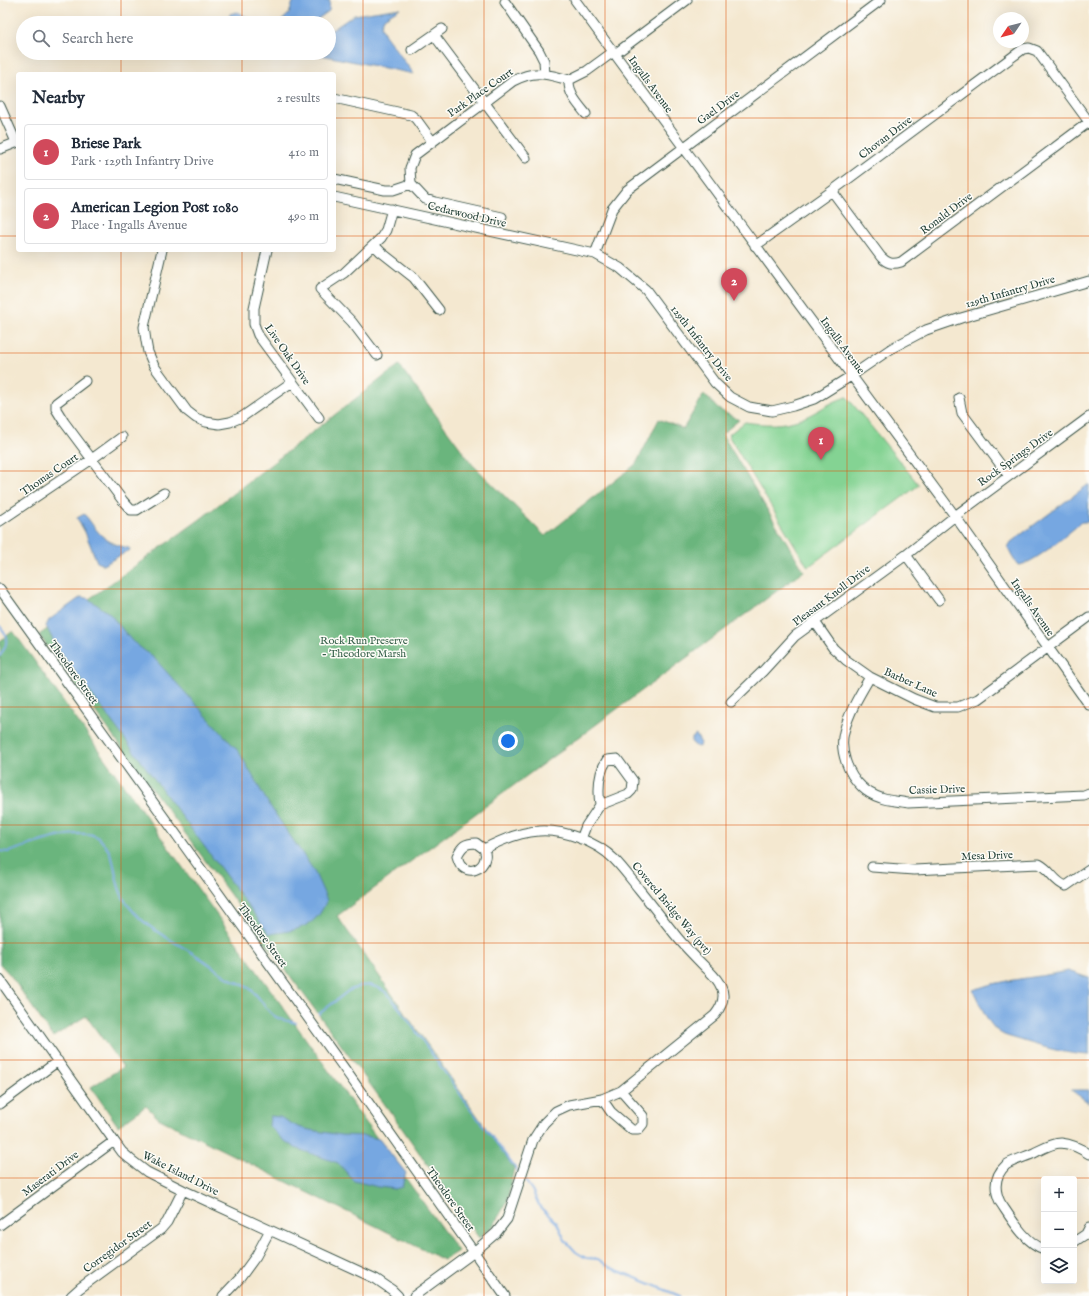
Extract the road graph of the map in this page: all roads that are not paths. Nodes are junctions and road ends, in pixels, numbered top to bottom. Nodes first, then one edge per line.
1 (575, 0) edge
2 (687, 0) edge
3 (881, 0) edge
4 (505, 2) dead end
5 (442, 29) dead end
6 (434, 35) junction
7 (412, 50) dead end
8 (614, 53) junction
9 (546, 74) junction
10 (569, 80) junction
11 (336, 98) edge
12 (484, 102) junction
13 (0, 106) edge
14 (586, 114) dead end
15 (1089, 122) edge
16 (16, 140) edge
17 (432, 141) junction
18 (16, 142) edge
19 (684, 148) junction
20 (0, 149) edge
21 (526, 158) dead end
22 (336, 179) edge
23 (411, 184) junction
24 (832, 191) junction
25 (336, 197) edge
26 (392, 210) junction
27 (502, 218) dead end
28 (374, 245) junction
29 (755, 246) junction
30 (162, 252) edge
31 (267, 252) edge
32 (595, 254) junction
33 (1089, 282) edge
34 (439, 310) dead end
35 (377, 355) dead end
36 (851, 376) junction
37 (85, 381) dead end
38 (292, 382) junction
39 (959, 398) dead end
40 (1089, 417) edge
41 (319, 418) dead end
42 (122, 437) dead end
43 (92, 459) junction
44 (1009, 476) junction
45 (164, 493) dead end
46 (954, 516) junction
47 (0, 521) edge
48 (906, 554) junction
49 (0, 589) edge
50 (939, 600) dead end
51 (1089, 617) edge
52 (815, 622) junction
53 (1048, 648) junction
54 (870, 677) junction
55 (731, 702) dead end
56 (1089, 705) edge
57 (1089, 793) edge
58 (600, 805) junction
59 (582, 838) junction
60 (484, 849) dead end
61 (872, 867) dead end
62 (1089, 870) edge
63 (1, 983) edge
64 (58, 1061) junction
65 (621, 1091) junction
66 (602, 1099) junction
67 (0, 1104) edge
68 (114, 1141) junction
69 (1089, 1154) edge
70 (183, 1190) junction
71 (0, 1225) edge
72 (1089, 1228) edge
73 (270, 1230) junction
74 (1077, 1240) edge
75 (1041, 1248) edge
76 (474, 1252) junction
77 (71, 1296) edge
78 (223, 1296) edge
79 (398, 1296) edge
80 (414, 1296) edge
81 (505, 1296) edge

1 - 8 street, Ingalls Avenue
2 - 8 street
3 - 19 street, Gael Drive
4 - 9 street
5 - 6 street
6 - 7 street
6 - 12 street
8 - 10 street
8 - 19 street, Ingalls Avenue
9 - 10 street, Park Place Court
9 - 12 street, Park Place Court
10 - 14 street
11 - 17 street
12 - 17 street, Park Place Court
12 - 21 street
13 - 16 street
15 - 24 street, Ronald Drive
15 - 24 street, Chovan Drive
17 - 23 street, Park Place Court
18 - 20 street
19 - 29 street, Ingalls Avenue
19 - 32 street, Gael Drive
22 - 23 street
23 - 27 street
24 - 29 street, Chovan Drive
25 - 26 street, Cedarwood Drive
26 - 28 street
26 - 32 street, Cedarwood Drive
28 - 34 street
28 - 35 street
29 - 36 street, Ingalls Avenue
30 - 38 street
31 - 38 street, Live Oak Drive
32 - 36 street, 129th Infantry Drive
33 - 36 street, 129th Infantry Drive
36 - 46 street, Ingalls Avenue
37 - 43 street, Thomas Court
38 - 41 street, Live Oak Drive
39 - 44 street
40 - 44 street, Rock Springs Drive
42 - 43 street, Thomas Court
43 - 45 street, Thomas Court
43 - 47 street, Thomas Court
44 - 46 street, Rock Springs Drive
46 - 48 street, Pleasant Knoll Drive
46 - 53 street, Ingalls Avenue
48 - 50 street
48 - 52 street, Pleasant Knoll Drive
49 - 76 street, Theodore Street
51 - 53 street, Barber Lane
52 - 54 street, Barber Lane
52 - 55 street, Pleasant Knoll Drive
53 - 54 street, Barber Lane
53 - 56 street, Ingalls Avenue
54 - 57 street, Cassie Drive
58 - 58 street
58 - 59 street
59 - 60 street, Covered Bridge Way (pvt)
59 - 65 street, Covered Bridge Way (pvt)
61 - 62 street, Mesa Drive
63 - 64 street, Wake Island Drive
64 - 67 street
64 - 68 street, Wake Island Drive
65 - 66 street, Covered Bridge Way (pvt)
65 - 66 street
66 - 76 street, Covered Bridge Way (pvt)
68 - 70 street, Wake Island Drive
68 - 71 street, Maserati Drive
69 - 75 street
70 - 73 street, Wake Island Drive
70 - 77 street, Corregidor Street
72 - 74 street
73 - 78 street
73 - 79 street, Wake Island Drive
76 - 80 street
76 - 81 street, Theodore Street

